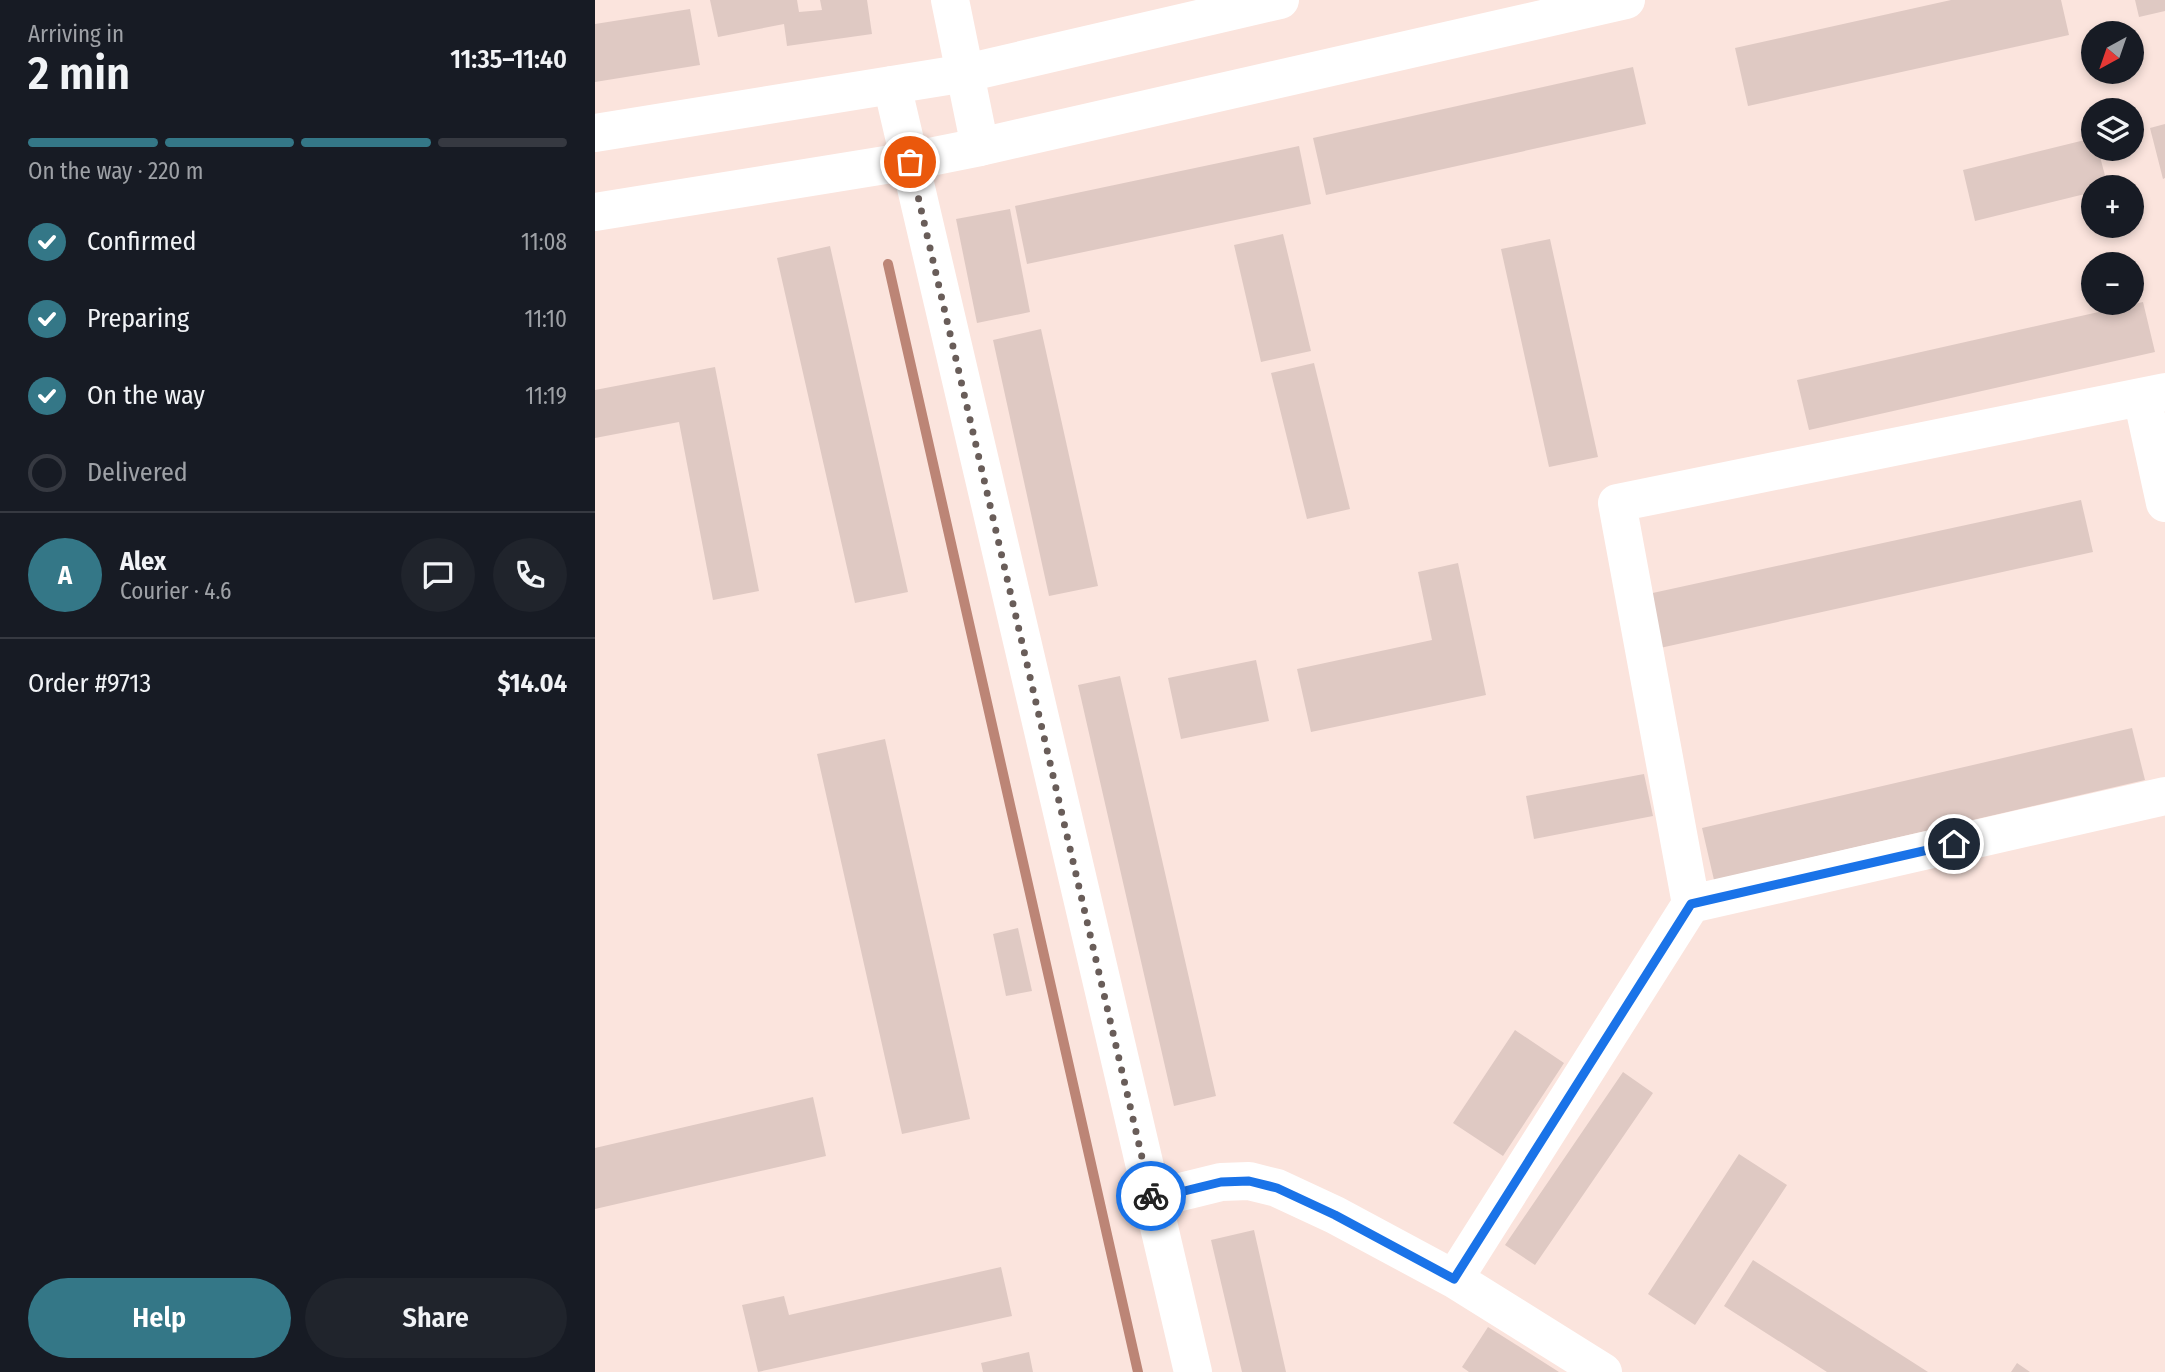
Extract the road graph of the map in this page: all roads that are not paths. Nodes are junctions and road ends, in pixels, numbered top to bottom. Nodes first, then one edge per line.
1 (950, 0) edge
2 (1280, 0) edge
3 (1626, 0) edge
4 (966, 73) junction
5 (892, 85) junction
6 (595, 133) edge
7 (980, 147) junction
8 (910, 162) junction
9 (595, 212) edge
10 (2154, 395) edge
11 (2165, 503) edge
12 (2165, 796) edge
13 (1691, 904) junction
14 (1152, 1199) junction
15 (1454, 1279) junction
16 (1193, 1372) edge
17 (1603, 1372) edge

1 - 4 street
2 - 4 street
3 - 7 street
4 - 5 street
4 - 7 street
5 - 6 street
5 - 8 street
7 - 8 street
8 - 9 street
8 - 14 street
10 - 11 street
10 - 13 street
12 - 13 street
13 - 15 street
14 - 15 street
14 - 16 street
15 - 17 street

